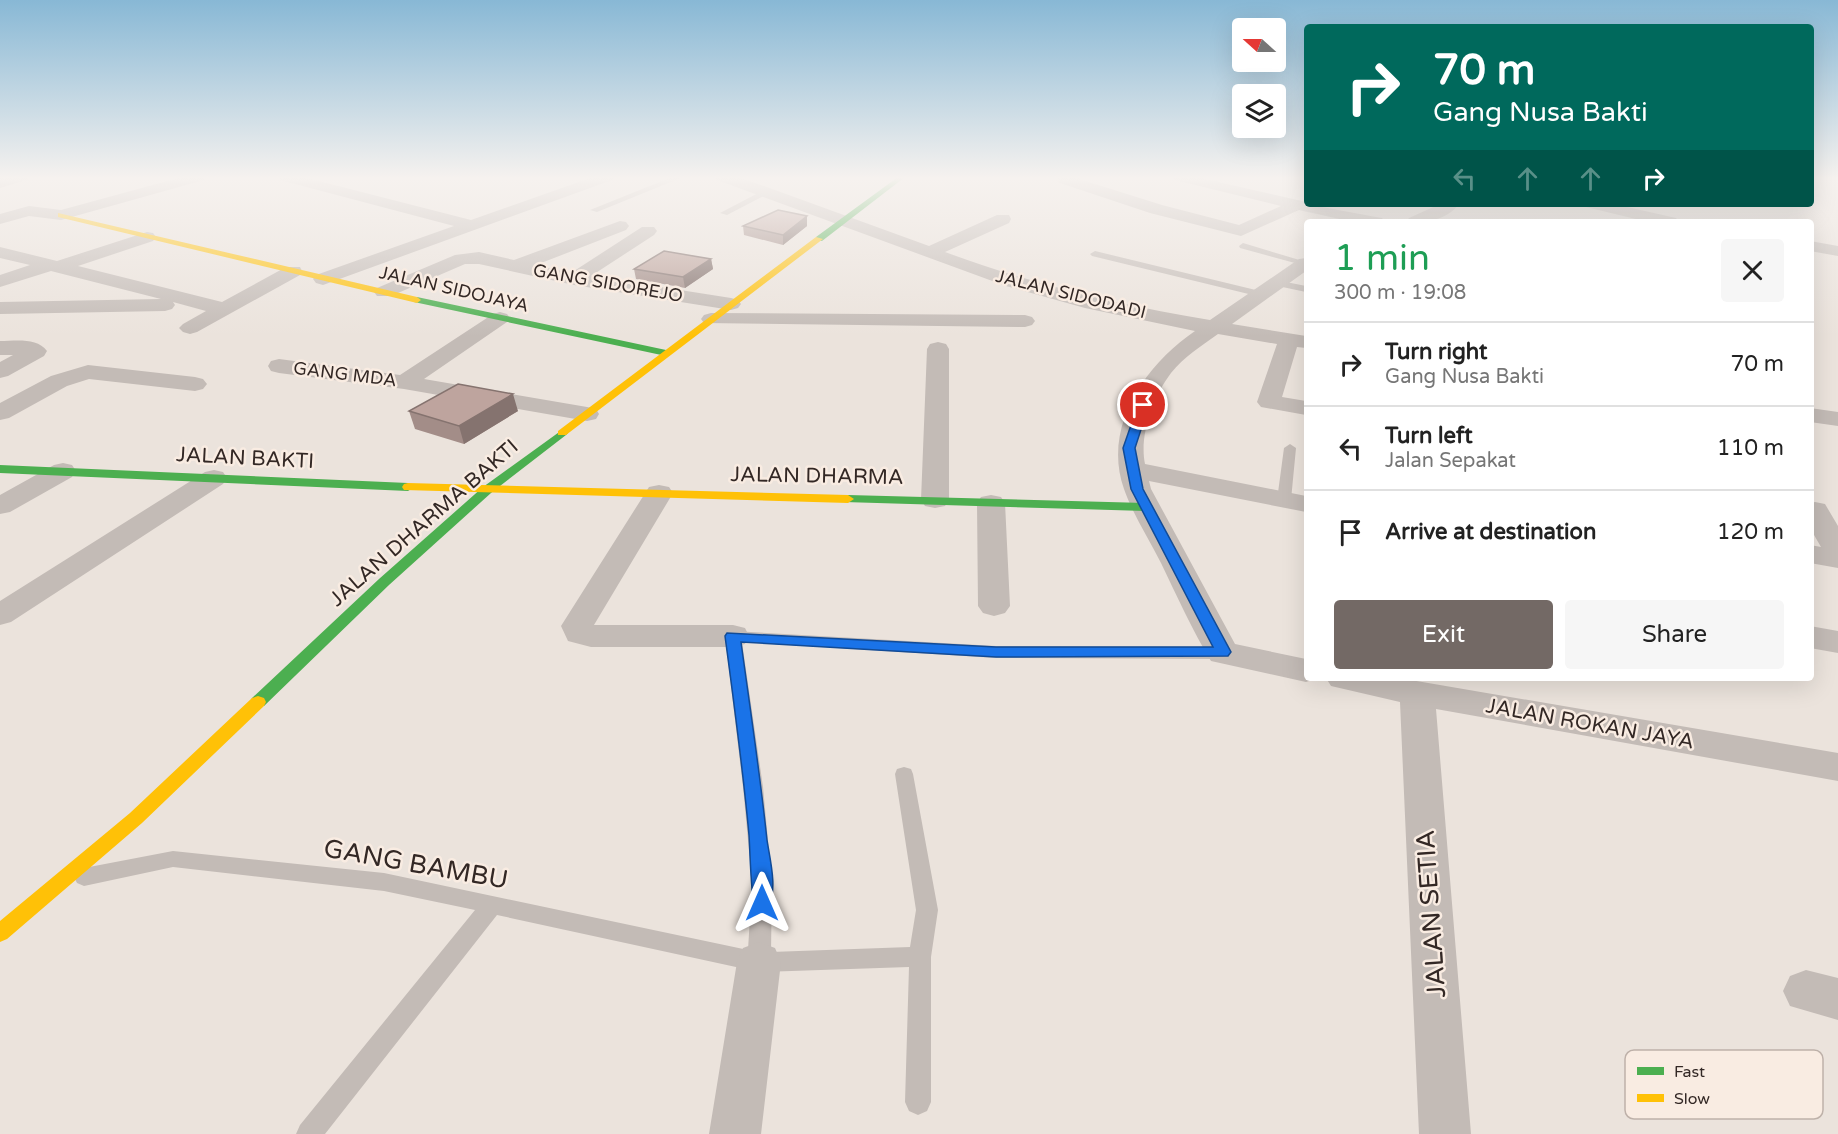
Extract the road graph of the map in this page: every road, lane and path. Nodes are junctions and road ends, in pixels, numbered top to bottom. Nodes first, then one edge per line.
1 (119, 230) edge
2 (458, 230) edge
3 (611, 230) edge
4 (829, 230) edge
5 (870, 230) edge
6 (979, 230) edge
7 (648, 231) dead end
8 (147, 237) junction
9 (1243, 246) dead end
10 (1814, 247) edge
11 (1838, 251) edge
12 (0, 252) edge
13 (931, 252) junction
14 (1095, 254) dead end
15 (54, 266) junction
16 (516, 266) junction
17 (293, 271) junction
18 (1304, 271) edge
19 (1304, 273) edge
20 (323, 279) junction
21 (574, 279) junction
22 (0, 281) edge
23 (1269, 289) junction
24 (384, 292) junction
25 (731, 304) junction
26 (215, 307) junction
27 (0, 308) edge
28 (500, 318) junction
29 (711, 319) junction
30 (1024, 321) dead end
31 (190, 328) dead end
32 (1212, 328) junction
33 (1298, 341) edge
34 (0, 348) edge
35 (938, 349) dead end
36 (666, 353) junction
37 (279, 366) dead end
38 (0, 371) edge
39 (404, 382) junction
40 (195, 384) dead end
41 (1304, 408) edge
42 (0, 413) edge
43 (587, 414) junction
44 (1814, 416) edge
45 (1838, 419) edge
46 (1290, 448) dead end
47 (0, 469) edge
48 (1133, 470) junction
49 (63, 471) junction
50 (214, 478) junction
51 (488, 490) junction
52 (659, 493) junction
53 (935, 500) junction
54 (1295, 502) edge
55 (991, 503) junction
56 (0, 506) edge
57 (1145, 507) junction
58 (1821, 511) edge
59 (1838, 552) edge
60 (1814, 555) edge
61 (1838, 559) edge
62 (994, 606) dead end
63 (0, 615) edge
64 (732, 636) junction
65 (1814, 639) edge
66 (1838, 642) edge
67 (1223, 652) junction
68 (1304, 670) edge
69 (1357, 681) edge
70 (1417, 694) junction
71 (1838, 767) edge
72 (904, 774) dead end
73 (60, 882) junction
74 (493, 904) junction
75 (0, 933) edge
76 (920, 957) junction
77 (759, 962) junction
78 (918, 1102) dead end
79 (309, 1134) edge
80 (735, 1134) edge
81 (1444, 1134) edge

1 - 8 street, JALAN SIDOJAYA
2 - 20 street
3 - 16 street
4 - 25 street, JALAN DHARMA BAKTI
5 - 13 street, JALAN SIDODADI
6 - 13 street
7 - 21 street
8 - 15 street
8 - 17 street, JALAN SIDOJAYA
9 - 18 lane
10 - 11 street
12 - 15 street
13 - 32 street, JALAN SIDODADI
14 - 23 lane
15 - 22 street
15 - 26 street
16 - 21 street, GANG SIDOREJO
16 - 24 street, GANG SIDOREJO
17 - 20 street, JALAN SIDOJAYA
17 - 26 street
19 - 23 street
20 - 24 street, JALAN SIDOJAYA
21 - 25 street, GANG SIDOREJO
23 - 32 street
24 - 28 street, JALAN SIDOJAYA
25 - 29 street, JALAN DHARMA BAKTI
26 - 27 street
26 - 31 street
28 - 36 street, JALAN SIDOJAYA
28 - 39 street, GANG MDA
29 - 30 street
29 - 36 street, JALAN DHARMA BAKTI
32 - 33 street, JALAN SIDODADI
32 - 48 street
33 - 41 street
34 - 38 street
35 - 53 street
36 - 43 street, JALAN DHARMA BAKTI
37 - 39 street, GANG MDA
39 - 43 street
40 - 42 street
43 - 51 street, JALAN DHARMA BAKTI
44 - 45 street
46 - 54 lane
47 - 49 street, JALAN BAKTI
48 - 54 street
48 - 57 street
49 - 50 street, JALAN BAKTI
49 - 56 street
50 - 51 street, JALAN BAKTI
50 - 63 street
51 - 52 street, JALAN DHARMA
51 - 73 street, JALAN DHARMA BAKTI
52 - 53 street, JALAN DHARMA
52 - 64 street
53 - 55 street, JALAN DHARMA
55 - 57 street, JALAN DHARMA
55 - 62 street
57 - 67 street
58 - 59 street
60 - 61 street
64 - 67 lane
64 - 77 lane
65 - 66 street
67 - 68 street
69 - 70 street, JALAN ROKAN JAYA
70 - 71 street, JALAN ROKAN JAYA
70 - 81 street, JALAN SETIA
72 - 76 lane
73 - 74 lane, GANG BAMBU
73 - 75 street, JALAN DHARMA BAKTI
74 - 77 lane, GANG BAMBU
74 - 79 lane
76 - 77 lane, GANG BAMBU
76 - 78 lane
77 - 80 street

